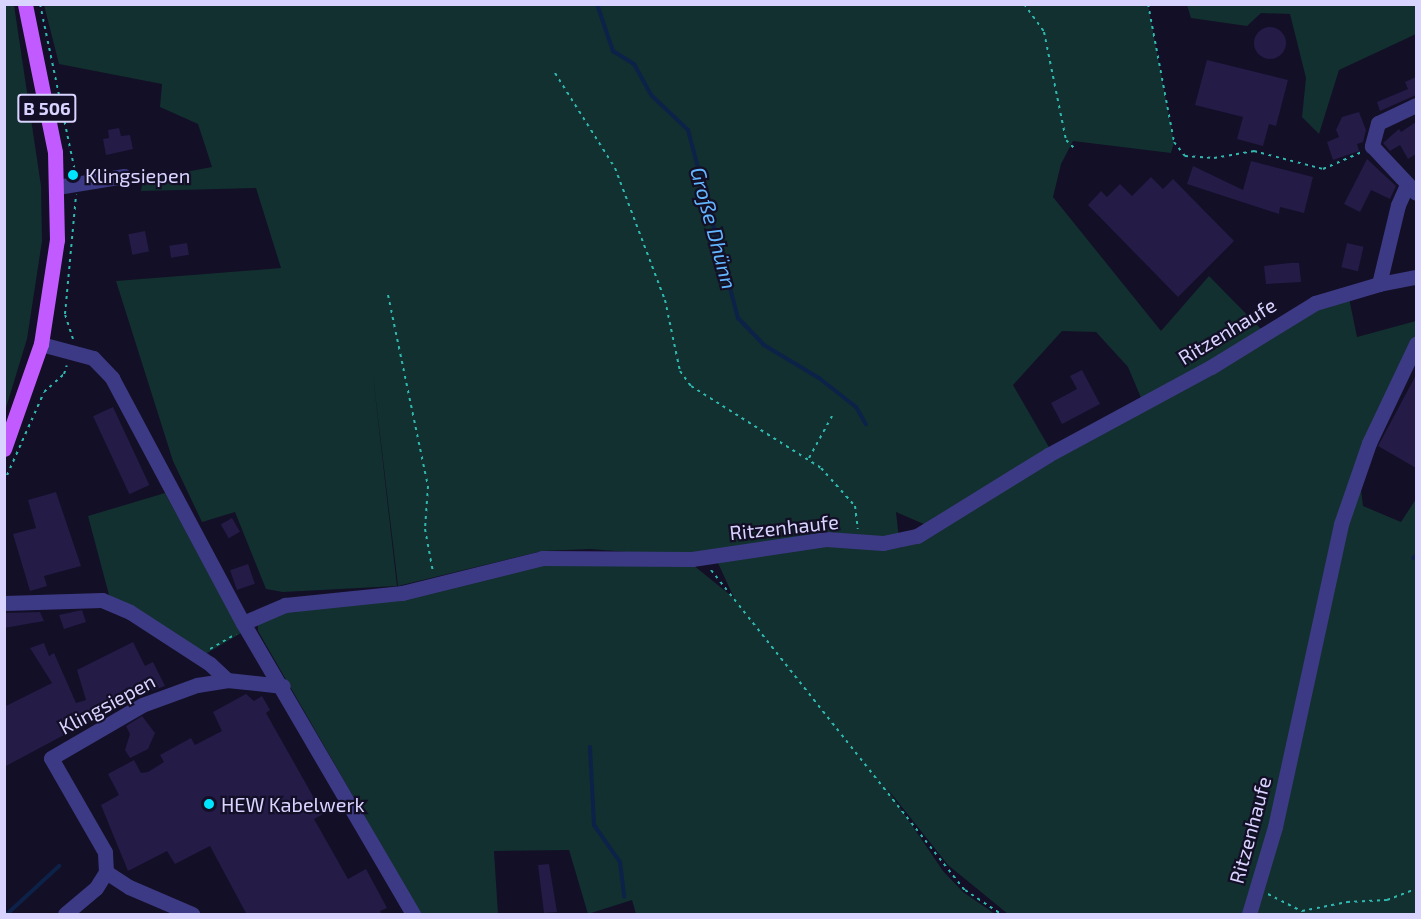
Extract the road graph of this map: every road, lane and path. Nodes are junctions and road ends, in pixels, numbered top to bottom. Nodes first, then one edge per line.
1 (25, 4) edge
2 (1024, 4) edge
3 (1148, 4) edge
4 (555, 73) dead end
5 (1416, 105) edge
6 (1372, 146) junction
7 (1074, 148) dead end
8 (124, 176) dead end
9 (57, 187) junction
10 (1412, 189) edge
11 (1416, 277) edge
12 (1379, 284) junction
13 (388, 295) dead end
14 (41, 344) junction
15 (1416, 344) edge
16 (70, 352) junction
17 (832, 417) dead end
18 (4, 449) edge
19 (809, 458) junction
20 (4, 482) edge
21 (857, 541) junction
22 (704, 557) junction
23 (433, 586) junction
24 (4, 603) edge
25 (245, 626) junction
26 (196, 657) junction
27 (227, 680) junction
28 (283, 686) junction
29 (106, 872) junction
30 (1416, 889) edge
31 (1257, 890) junction
32 (66, 915) edge
33 (192, 915) edge
34 (412, 915) edge
35 (1000, 915) edge
36 (1249, 915) edge

1 - 9 main road, B 506
2 - 7 path
3 - 6 path
4 - 19 path
5 - 6 street
6 - 10 street
8 - 9 street
9 - 14 main road, B 506
10 - 12 street
11 - 12 street, Ritzenhaufe
12 - 21 street, Ritzenhaufe
13 - 23 path
14 - 16 street
14 - 18 main road, B 506
15 - 31 street, Ritzenhaufe
16 - 20 path
16 - 25 street
17 - 19 path
19 - 21 path
21 - 22 street, Ritzenhaufe
22 - 23 street, Ritzenhaufe
22 - 35 path
23 - 25 street, Ritzenhaufe
24 - 26 street
25 - 26 path
25 - 28 street
26 - 27 street
27 - 28 street, Klingsiepen
27 - 29 street, Klingsiepen
28 - 34 street
29 - 32 street
29 - 33 street
30 - 31 path
31 - 36 street, Ritzenhaufe

